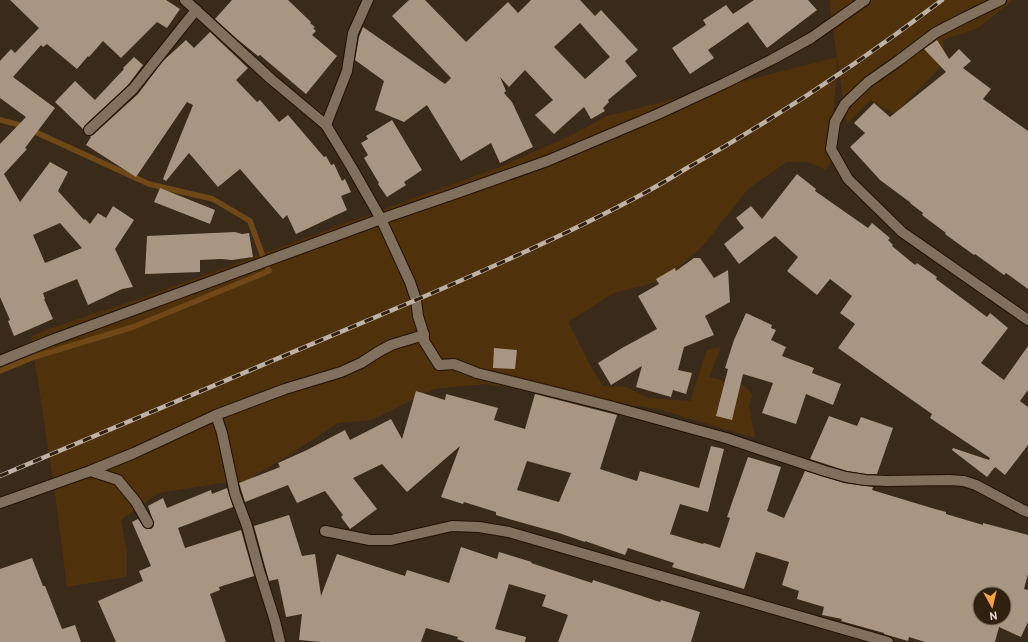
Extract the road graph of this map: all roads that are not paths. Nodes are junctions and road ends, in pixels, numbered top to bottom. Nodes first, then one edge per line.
1 (186, 0) edge
2 (368, 0) edge
3 (865, 0) edge
4 (1001, 0) edge
5 (196, 10) junction
6 (326, 126) junction
7 (89, 130) dead end
8 (381, 219) junction
9 (1028, 320) edge
10 (424, 335) junction
11 (0, 361) edge
12 (216, 415) junction
13 (90, 471) junction
14 (0, 503) edge
15 (1028, 512) edge
16 (148, 522) dead end
17 (325, 531) dead end
18 (280, 642) edge
19 (888, 642) edge

1 - 5 street
2 - 6 street
3 - 8 street
4 - 9 street
5 - 6 street
5 - 7 street
6 - 8 street
8 - 10 street
8 - 11 street
10 - 12 street
10 - 15 street
12 - 13 street
12 - 18 street
13 - 14 street
13 - 16 street
17 - 19 street

